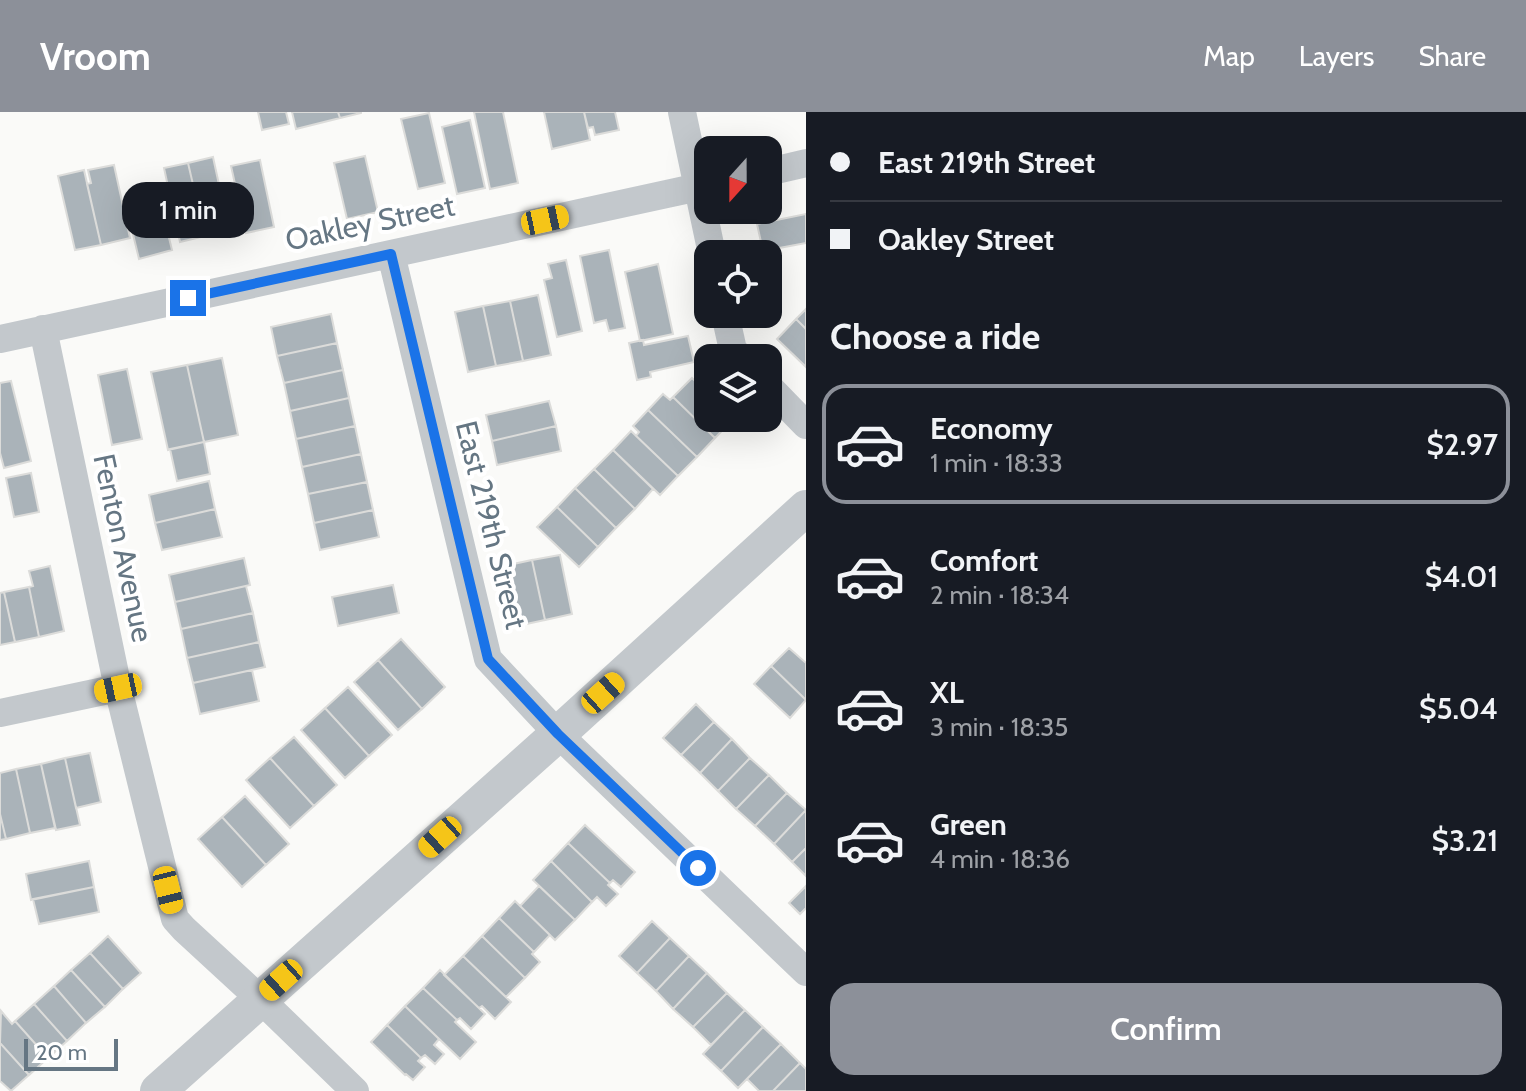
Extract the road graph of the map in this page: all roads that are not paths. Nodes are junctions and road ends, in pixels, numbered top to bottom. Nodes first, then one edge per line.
1 (682, 112) edge
2 (694, 156) edge
3 (806, 163) edge
4 (782, 169) edge
5 (694, 188) edge
6 (391, 254) junction
7 (43, 329) junction
8 (0, 339) edge
9 (782, 400) edge
10 (806, 425) edge
11 (806, 508) edge
12 (118, 688) junction
13 (0, 713) edge
14 (558, 734) junction
15 (806, 972) edge
16 (260, 999) junction
17 (158, 1091) edge
18 (355, 1091) edge

1 - 2 street
3 - 4 street
5 - 6 street, Oakley Street
6 - 7 street, Oakley Street
6 - 14 street, East 219th Street
7 - 8 street, Oakley Street
7 - 12 street, Fenton Avenue
9 - 10 street
11 - 14 street
12 - 13 street
12 - 16 street, Fenton Avenue
14 - 15 street, East 219th Street
14 - 16 street
16 - 17 street
16 - 18 street

